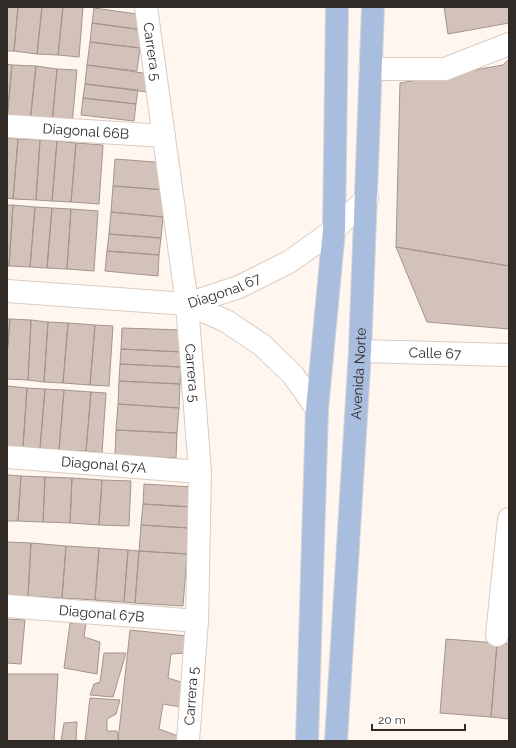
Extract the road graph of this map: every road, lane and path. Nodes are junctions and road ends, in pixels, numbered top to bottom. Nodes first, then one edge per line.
1 (146, 7) edge
2 (337, 7) edge
3 (373, 7) edge
4 (509, 44) edge
5 (370, 69) junction
6 (7, 126) edge
7 (164, 136) junction
8 (367, 198) junction
9 (334, 230) junction
10 (7, 291) edge
11 (187, 304) junction
12 (360, 351) junction
13 (509, 355) edge
14 (317, 409) junction
15 (7, 457) edge
16 (200, 472) junction
17 (509, 519) edge
18 (7, 606) edge
19 (197, 620) junction
20 (497, 635) dead end
21 (188, 741) edge
22 (307, 741) edge
23 (336, 741) edge

1 - 7 street, Carrera 5
2 - 9 main road
3 - 5 main road, Avenida Norte
4 - 5 street
5 - 8 main road, Avenida Norte
6 - 7 street, Diagonal 66B
7 - 11 street, Carrera 5
8 - 9 street, Diagonal 67
8 - 12 main road, Avenida Norte
9 - 11 street, Diagonal 67
9 - 14 main road
10 - 11 street, Diagonal 67
11 - 14 street
11 - 16 street, Carrera 5
12 - 13 street, Calle 67
12 - 23 main road, Avenida Norte
14 - 22 main road
15 - 16 street, Diagonal 67A
16 - 19 street, Carrera 5
17 - 20 street
18 - 19 street, Diagonal 67B
19 - 21 street, Carrera 5

